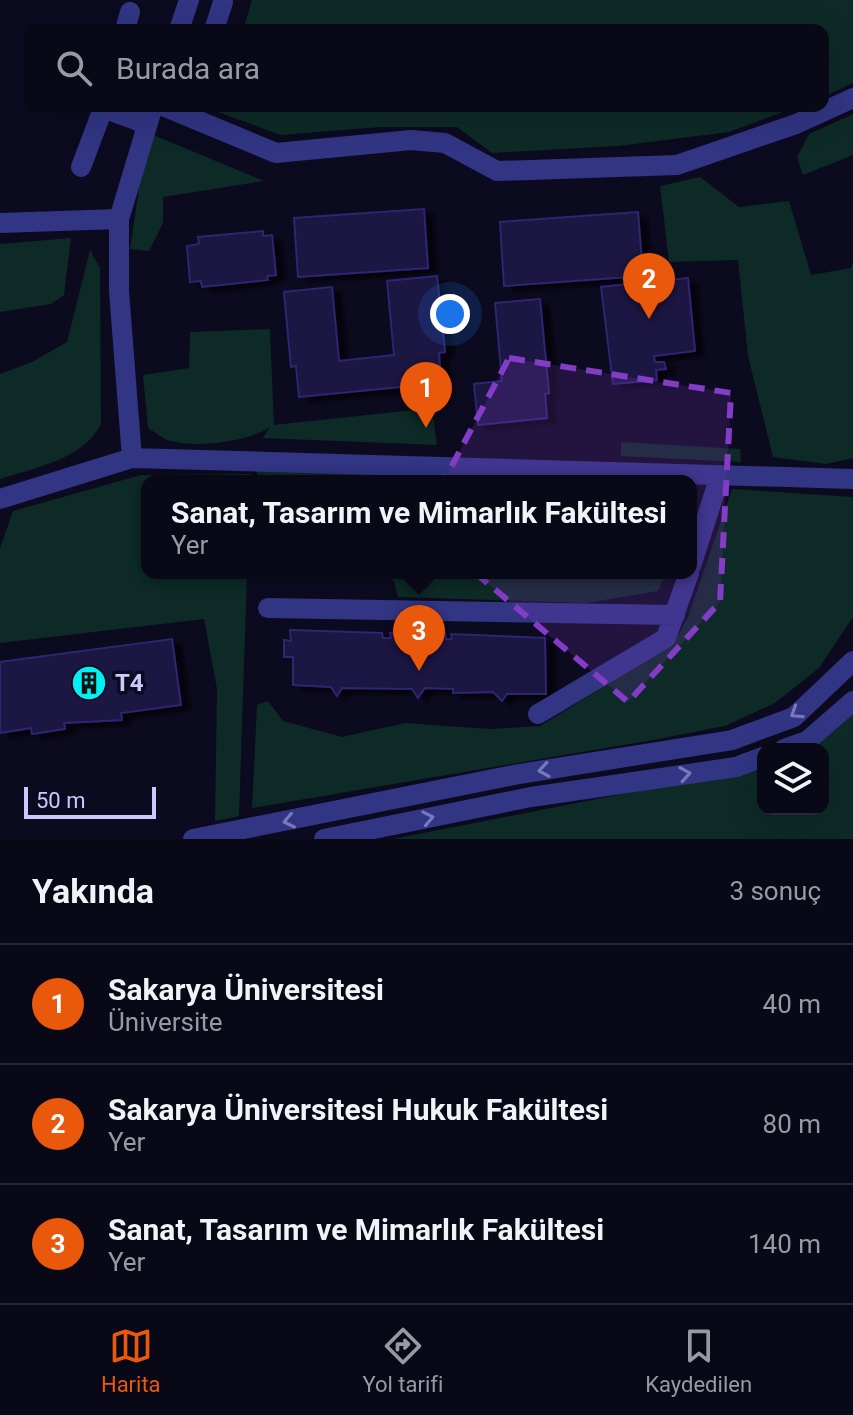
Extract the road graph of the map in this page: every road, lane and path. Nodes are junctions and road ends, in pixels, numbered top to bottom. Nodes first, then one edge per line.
1 (189, 0) edge
2 (223, 2) dead end
3 (181, 24) edge
4 (216, 24) edge
5 (853, 98) edge
6 (829, 109) edge
7 (101, 112) edge
8 (189, 112) edge
9 (822, 112) edge
10 (150, 115) edge
11 (81, 167) dead end
12 (119, 219) junction
13 (0, 223) edge
14 (132, 458) junction
15 (687, 475) edge
16 (697, 475) edge
17 (720, 476) junction
18 (853, 479) edge
19 (0, 499) edge
20 (697, 547) edge
21 (687, 579) edge
22 (268, 608) dead end
23 (675, 615) junction
24 (853, 661) edge
25 (853, 701) edge
26 (538, 714) dead end
27 (801, 743) edge
28 (757, 759) edge
29 (200, 838) edge
30 (324, 839) edge

1 - 3 street
2 - 4 street
5 - 6 street
7 - 11 street
8 - 9 street
10 - 12 street
12 - 13 street
12 - 14 street
14 - 15 street
14 - 19 street
16 - 17 street
17 - 18 street
17 - 20 street
21 - 23 street
22 - 23 street
23 - 26 street
24 -> 29 street
25 - 27 street
30 -> 28 street

